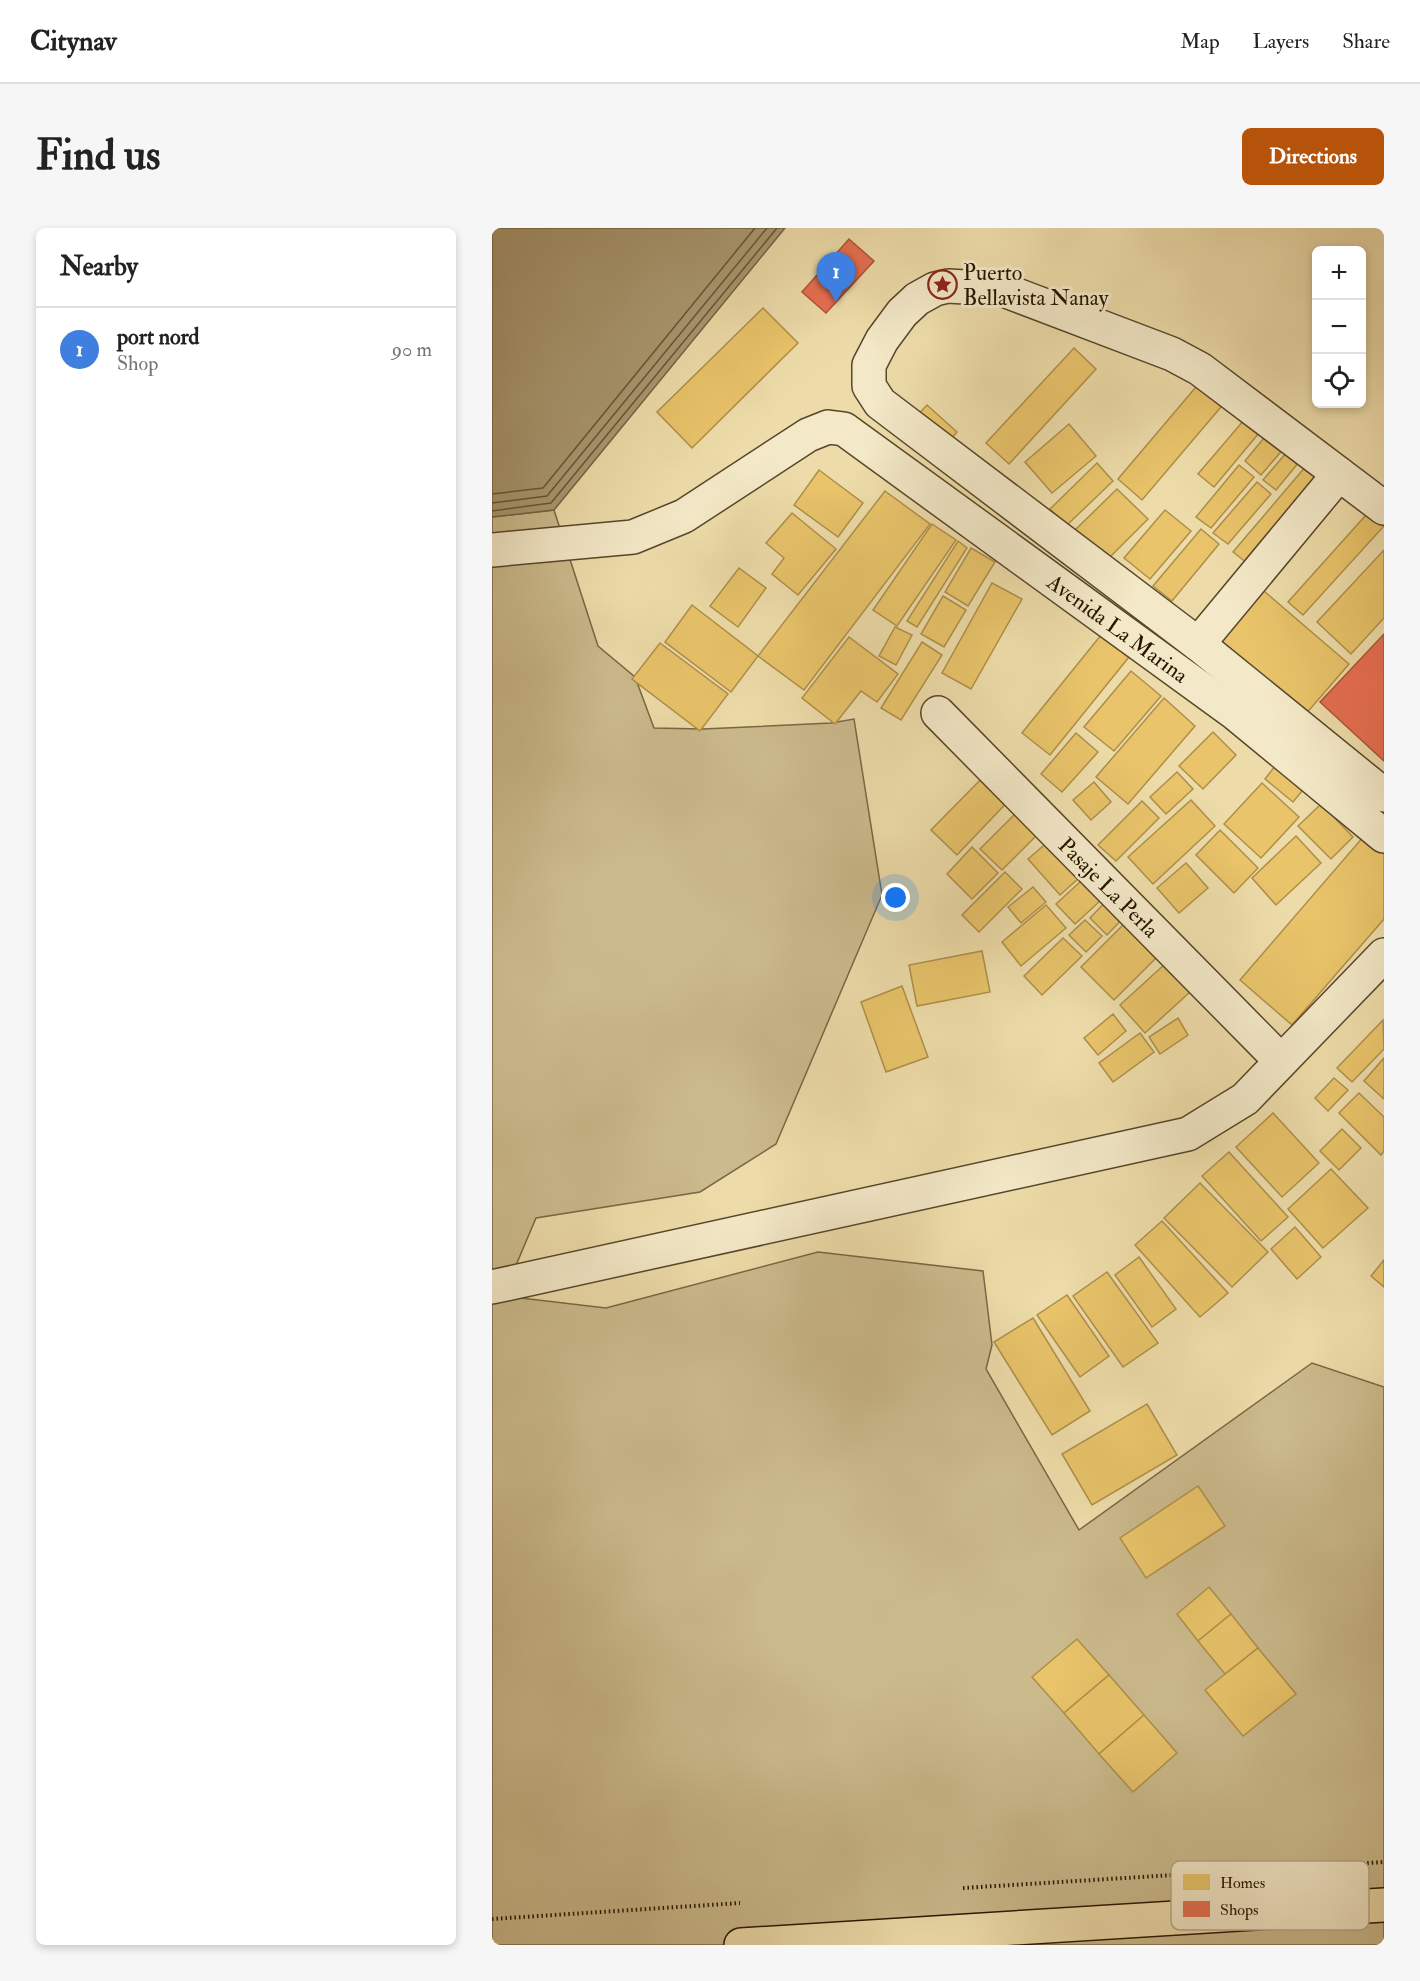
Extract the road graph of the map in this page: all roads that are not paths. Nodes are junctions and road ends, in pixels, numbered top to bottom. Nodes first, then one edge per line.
1 (1339, 474) junction
2 (1384, 508) edge
3 (492, 550) edge
4 (1198, 644) junction
5 (938, 713) dead end
6 (1384, 795) edge
7 (1384, 836) edge
8 (1384, 955) edge
9 (1281, 1061) junction
10 (492, 1287) edge
11 (1384, 1905) edge
12 (1369, 1906) edge
13 (1171, 1918) edge
14 (741, 1945) edge

1 - 2 street
1 - 4 street
1 - 4 street, Avenida La Marina
3 - 7 street, Avenida La Marina
4 - 6 street, Avenida La Marina
5 - 9 street, Pasaje La Perla
8 - 9 street
9 - 10 street
11 - 12 main road
13 - 14 main road

